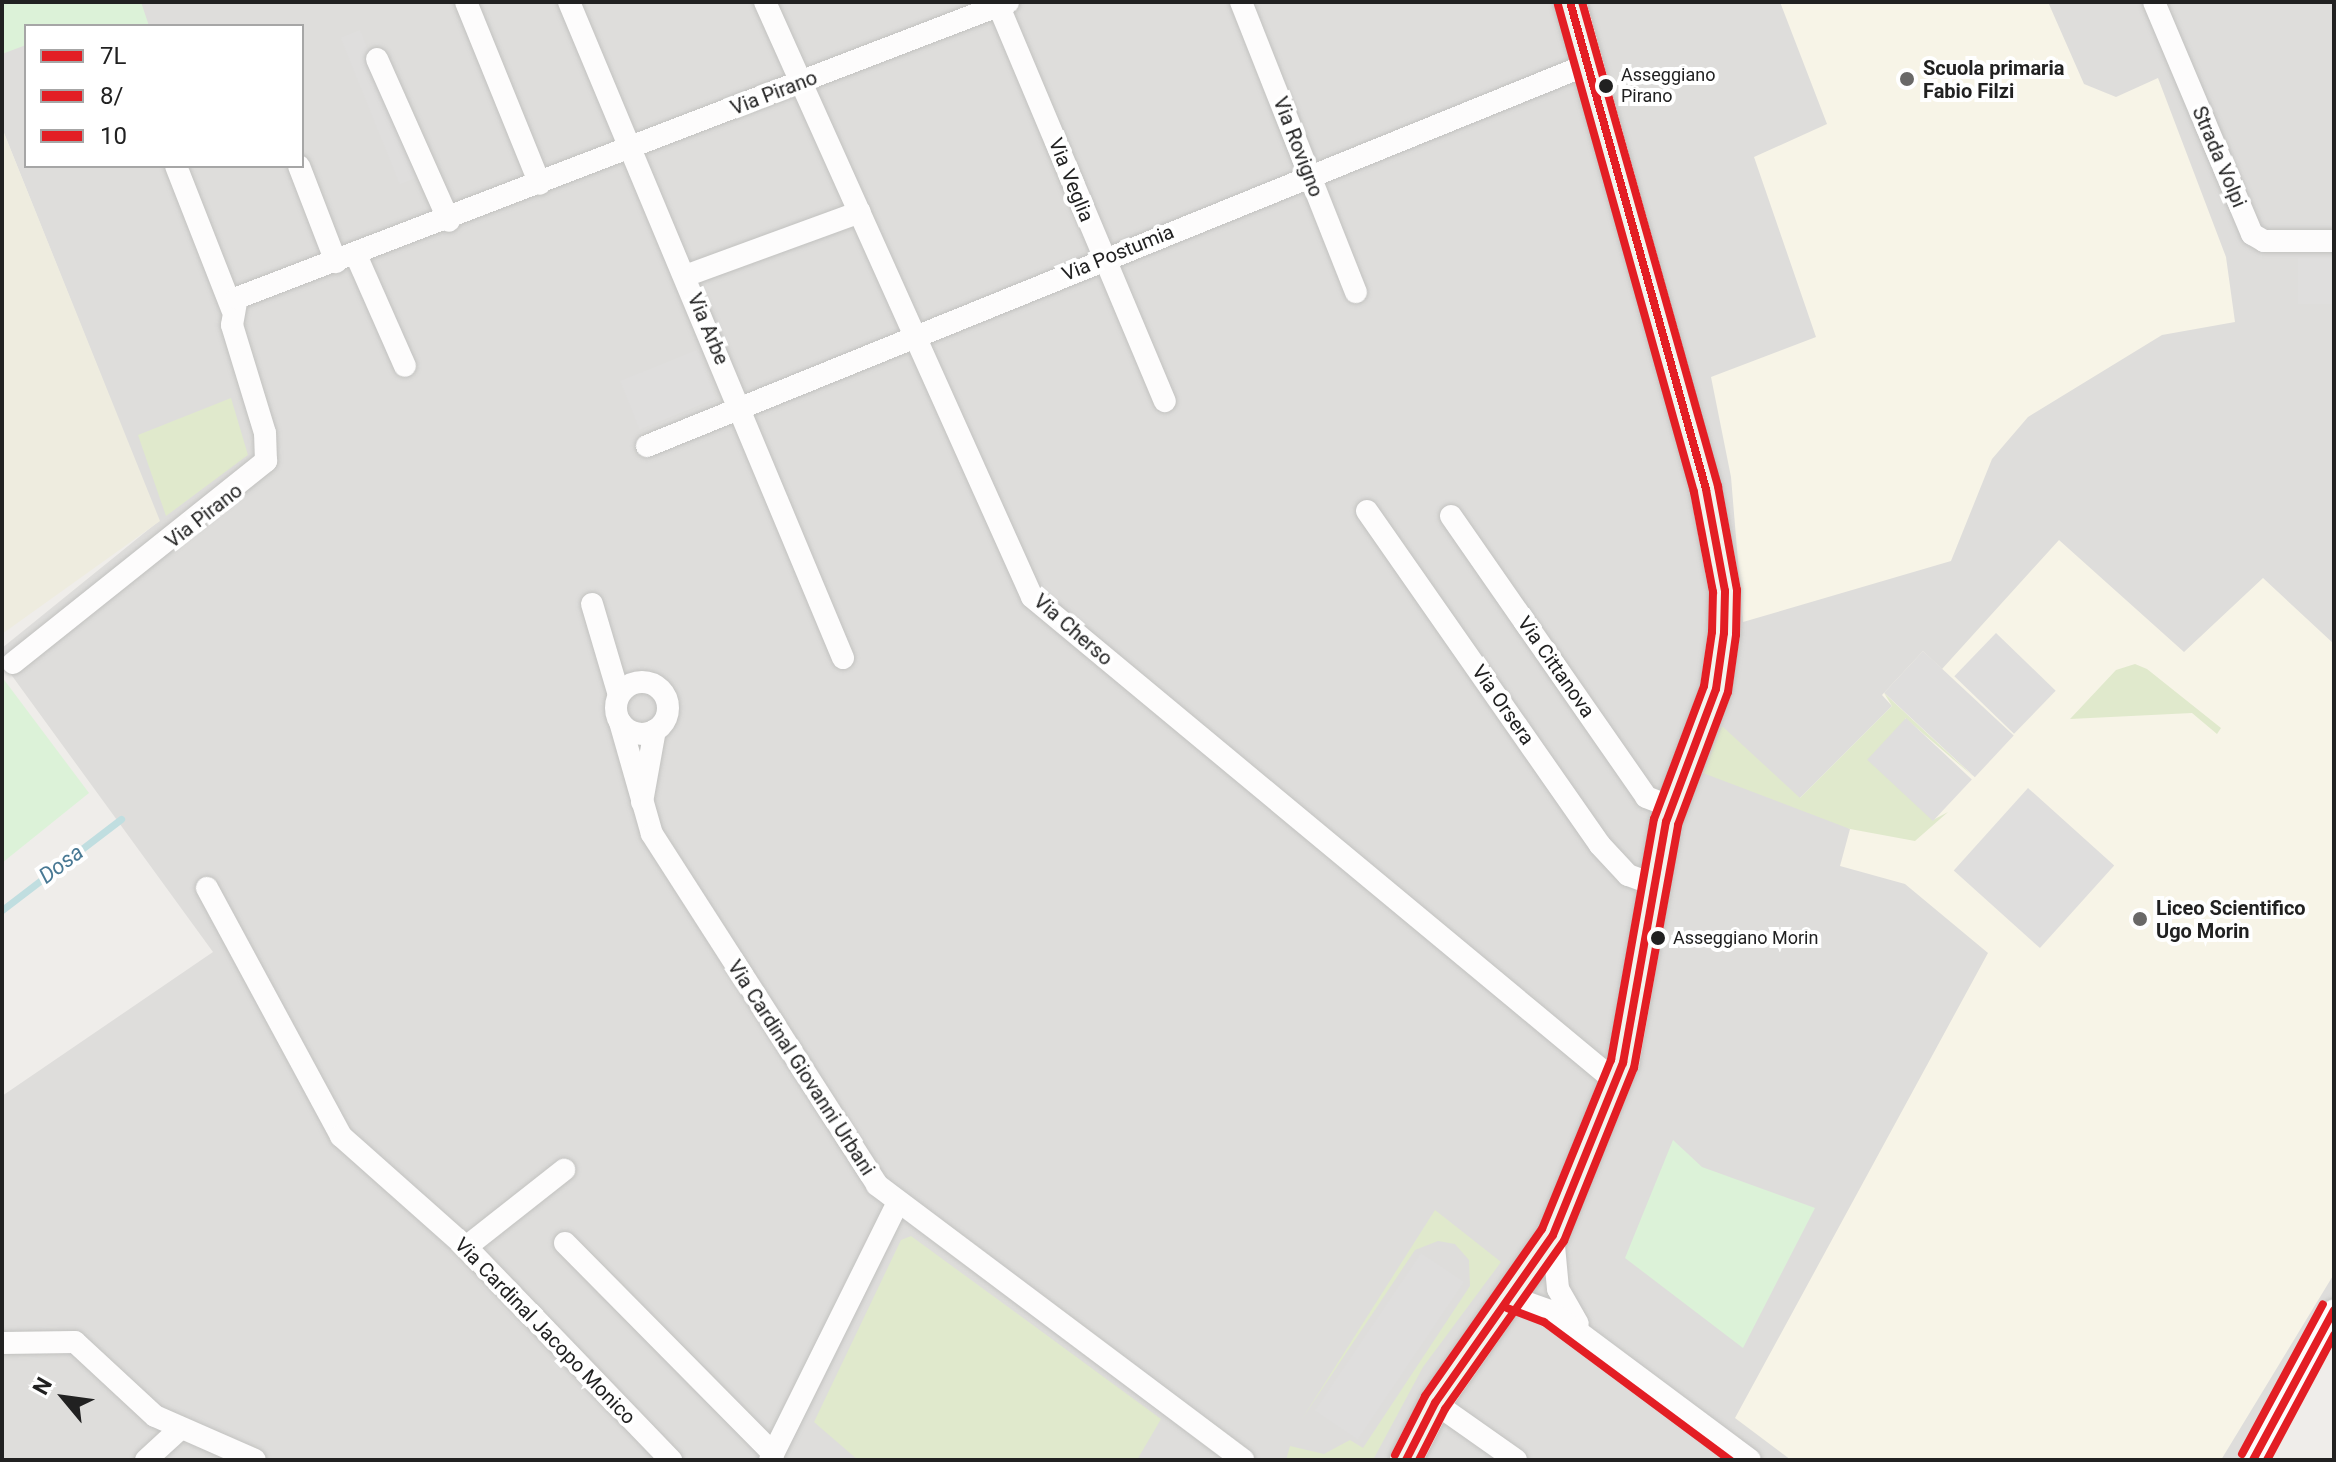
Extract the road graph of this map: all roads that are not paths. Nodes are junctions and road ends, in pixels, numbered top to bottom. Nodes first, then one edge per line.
1 (466, 2) edge
2 (569, 2) edge
3 (765, 2) edge
4 (1241, 2) edge
5 (1570, 2) edge
6 (2154, 2) edge
7 (1001, 3) edge
8 (377, 59) dead end
9 (1591, 63) junction
10 (801, 82) junction
11 (632, 148) junction
12 (177, 168) edge
13 (300, 168) edge
14 (1308, 175) junction
15 (540, 184) junction
16 (860, 212) junction
17 (449, 221) junction
18 (2334, 241) edge
19 (346, 258) junction
20 (1104, 259) junction
21 (685, 276) junction
22 (1356, 292) dead end
23 (232, 309) junction
24 (916, 336) junction
25 (405, 366) dead end
26 (1165, 401) dead end
27 (740, 406) junction
28 (647, 446) dead end
29 (1367, 511) dead end
30 (1451, 516) dead end
31 (592, 604) dead end
32 (843, 658) dead end
33 (13, 663) dead end
34 (619, 695) junction
35 (620, 722) junction
36 (655, 730) junction
37 (642, 804) junction
38 (1669, 806) junction
39 (1653, 884) junction
40 (207, 888) dead end
41 (1615, 1081) junction
42 (564, 1170) dead end
43 (897, 1204) junction
44 (1553, 1235) junction
45 (565, 1243) dead end
46 (466, 1247) junction
47 (1511, 1297) junction
48 (2334, 1310) edge
49 (2, 1343) edge
50 (1601, 1349) junction
51 (1435, 1403) junction
52 (180, 1429) junction
53 (772, 1456) edge
54 (146, 1460) edge
55 (255, 1460) edge
56 (671, 1460) edge
57 (1243, 1460) edge
58 (1406, 1460) edge
59 (1516, 1460) edge
60 (1750, 1460) edge
61 (2253, 1460) edge

1 - 15 street
2 - 11 street, Via Arbe
3 - 10 street, Via Cherso
4 - 14 street, Via Rovigno
5 - 9 street
6 - 18 street, Strada Volpi
7 - 10 street, Via Pirano
7 - 20 street, Via Veglia
8 - 17 street
9 - 14 street, Via Postumia
9 - 38 street
10 - 11 street, Via Pirano
10 - 16 street, Via Cherso
11 - 15 street, Via Pirano
11 - 21 street, Via Arbe
12 - 23 street, Via Pirano
13 - 19 street
14 - 20 street, Via Postumia
14 - 22 street, Via Rovigno
15 - 17 street, Via Pirano
16 - 21 street
16 - 24 street, Via Cherso
17 - 19 street, Via Pirano
19 - 23 street, Via Pirano
19 - 25 street
20 - 24 street, Via Postumia
20 - 26 street, Via Veglia
21 - 27 street, Via Arbe
23 - 33 street, Via Pirano
24 - 27 street, Via Postumia
24 - 41 street, Via Cherso
27 - 28 street, Via Postumia
27 - 32 street, Via Arbe
29 - 39 street, Via Orsera
30 - 38 street, Via Cittanova
31 - 34 street
34 - 35 street
34 - 36 street
35 - 36 street
35 - 37 street, Via Cardinal Giovanni Urbani
36 - 37 street
37 - 43 street, Via Cardinal Giovanni Urbani
38 - 39 street
39 - 41 street
40 - 46 street, Via Cardinal Jacopo Monico
41 - 44 street
42 - 46 street
43 - 53 street
43 - 57 street, Via Cardinal Giovanni Urbani
44 - 47 street
44 - 50 street
45 - 53 street
46 - 56 street, Via Cardinal Jacopo Monico
47 - 50 street
47 - 51 street
48 - 61 street
49 - 52 street
50 - 60 street
51 - 58 street
51 - 59 street
52 - 54 street
52 - 55 street

